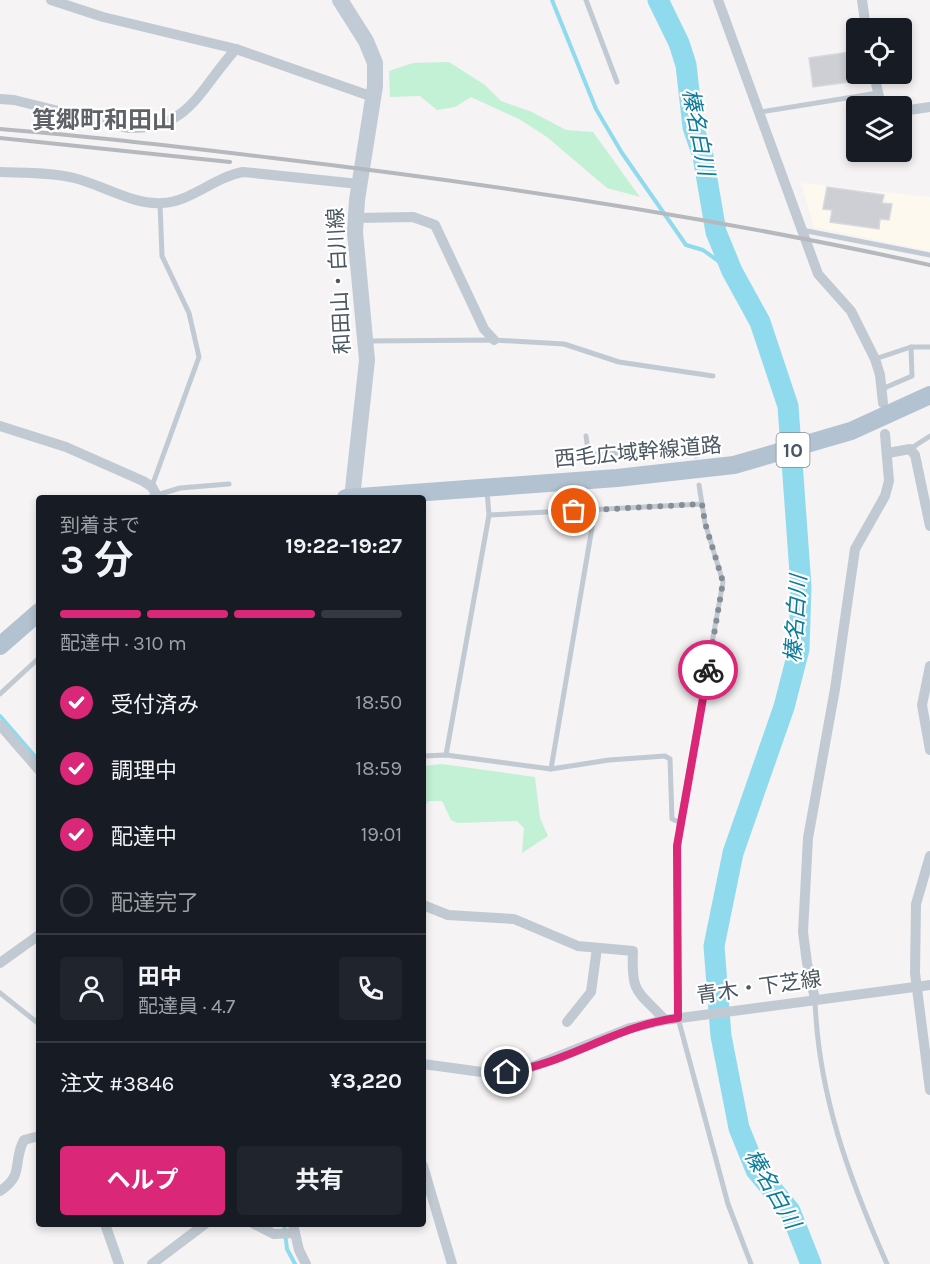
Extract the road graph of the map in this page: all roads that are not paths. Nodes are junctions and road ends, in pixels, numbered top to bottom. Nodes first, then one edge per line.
1 (51, 0) edge
2 (340, 0) edge
3 (586, 0) edge
4 (718, 0) edge
5 (861, 0) edge
6 (865, 18) edge
7 (236, 49) junction
8 (616, 82) dead end
9 (876, 84) edge
10 (878, 93) junction
11 (879, 96) edge
12 (373, 97) junction
13 (0, 99) edge
14 (930, 107) edge
15 (912, 110) edge
16 (760, 112) junction
17 (0, 172) edge
18 (359, 184) junction
19 (160, 204) junction
20 (356, 218) junction
21 (801, 230) junction
22 (930, 255) edge
23 (494, 340) junction
24 (366, 342) junction
25 (911, 347) junction
26 (930, 348) edge
27 (874, 359) junction
28 (713, 376) dead end
29 (882, 389) junction
30 (927, 396) edge
31 (883, 403) dead end
32 (0, 426) edge
33 (885, 434) dead end
34 (586, 436) dead end
35 (930, 436) edge
36 (910, 449) junction
37 (888, 453) junction
38 (696, 456) dead end
39 (229, 484) dead end
40 (699, 484) dead end
41 (487, 487) junction
42 (153, 494) edge
43 (352, 495) edge
44 (389, 495) edge
45 (926, 498) edge
46 (702, 504) junction
47 (595, 510) junction
48 (489, 515) junction
49 (930, 526) edge
50 (36, 615) edge
51 (0, 646) edge
52 (36, 661) edge
53 (930, 666) edge
54 (0, 694) edge
55 (0, 725) edge
56 (930, 750) edge
57 (446, 755) junction
58 (426, 756) edge
59 (36, 767) edge
60 (551, 769) junction
61 (680, 822) junction
62 (930, 856) edge
63 (426, 906) edge
64 (36, 937) edge
65 (597, 948) junction
66 (0, 963) edge
67 (930, 985) edge
68 (916, 987) junction
69 (0, 993) edge
70 (815, 999) junction
71 (678, 1018) junction
72 (665, 1020) junction
73 (36, 1022) edge
74 (567, 1022) dead end
75 (426, 1064) edge
76 (930, 1090) edge
77 (36, 1137) edge
78 (426, 1176) edge
79 (0, 1191) edge
80 (106, 1227) edge
81 (202, 1227) edge
82 (261, 1227) edge
83 (293, 1230) edge
84 (118, 1264) edge
85 (152, 1264) edge
86 (306, 1264) edge
87 (452, 1264) edge
88 (751, 1264) edge
89 (887, 1264) edge

1 - 7 street
2 - 12 street, 和田山・白川線
3 - 8 lane
4 - 16 street
5 - 6 street
7 - 12 street
7 - 13 street
9 - 10 street
10 - 11 street
10 - 16 lane
12 - 18 street, 和田山・白川線
14 - 15 street
16 - 21 street
17 - 19 street
18 - 19 street
18 - 20 street, 和田山・白川線
19 - 42 lane
20 - 23 street
20 - 24 street, 和田山・白川線
21 - 22 lane
21 - 27 street
23 - 24 lane
23 - 28 lane
24 - 43 street, 和田山・白川線
25 - 26 lane
25 - 27 lane
25 - 29 lane
27 - 29 street
29 - 31 street
30 - 41 main road, 西毛広域幹線道路 / 10
32 - 42 street
33 - 37 street
34 - 38 lane
35 - 36 lane
36 - 37 street
36 - 45 street
37 - 70 street
39 - 42 lane
40 - 46 lane
41 - 44 main road, 西毛広域幹線道路 / 10
41 - 48 lane
45 - 49 street
46 - 47 lane
46 - 61 lane
47 - 48 lane
47 - 60 lane
48 - 57 lane
50 - 51 main road
52 - 54 lane
53 - 56 street
55 - 59 street
57 - 58 lane
57 - 60 lane
60 - 61 lane
61 - 71 lane
62 - 68 street
63 - 65 street
64 - 66 street
65 - 72 street
65 - 74 street
67 - 68 street, 青木・下芝線
68 - 70 street, 青木・下芝線
68 - 76 street
69 - 73 lane
70 - 71 street, 青木・下芝線
70 - 89 lane
71 - 72 street, 青木・下芝線
71 - 88 lane
72 - 75 street, 青木・下芝線
77 - 79 street
78 - 87 street
80 - 84 street
81 - 85 street
82 - 83 street
83 - 86 street

